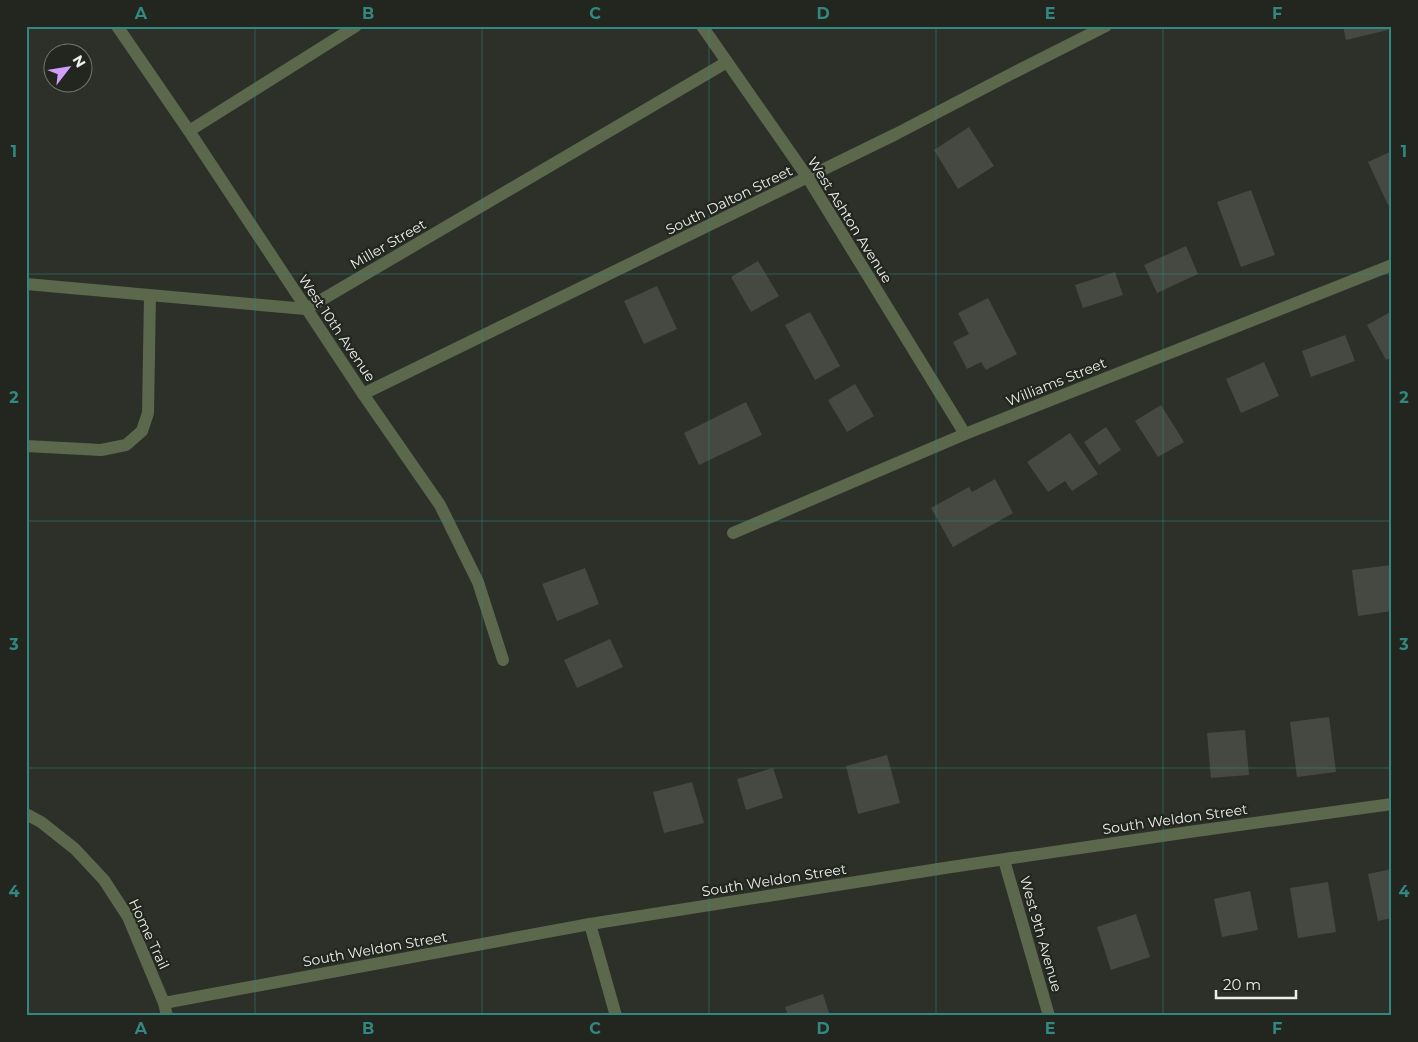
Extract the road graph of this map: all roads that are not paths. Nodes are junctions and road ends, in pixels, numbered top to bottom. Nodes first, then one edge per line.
1 (117, 26) edge
2 (356, 26) edge
3 (702, 26) edge
4 (1106, 26) edge
5 (727, 62) junction
6 (189, 131) junction
7 (808, 178) junction
8 (1392, 265) edge
9 (26, 284) edge
10 (150, 296) junction
11 (306, 309) junction
12 (363, 394) junction
13 (965, 434) junction
14 (26, 446) edge
15 (733, 533) dead end
16 (503, 660) dead end
17 (1392, 804) edge
18 (26, 814) edge
19 (1004, 860) junction
20 (590, 924) junction
21 (166, 1009) edge
22 (616, 1016) edge
23 (1049, 1016) edge

1 - 6 street, West 10th Avenue
2 - 6 street
3 - 5 street, West Ashton Avenue
4 - 7 street, South Dalton Street
5 - 7 street, West Ashton Avenue
5 - 11 street, Miller Street
6 - 11 street, West 10th Avenue
7 - 12 street, South Dalton Street
7 - 13 street, West Ashton Avenue
8 - 13 street, Williams Street
9 - 10 street
10 - 11 street
10 - 14 street
11 - 12 street, West 10th Avenue
12 - 16 street, West 10th Avenue
13 - 15 street, Williams Street
17 - 19 street, South Weldon Street
18 - 21 street, Home Trail
19 - 20 street, South Weldon Street
19 - 23 street, West 9th Avenue
20 - 21 street, South Weldon Street
20 - 22 street

